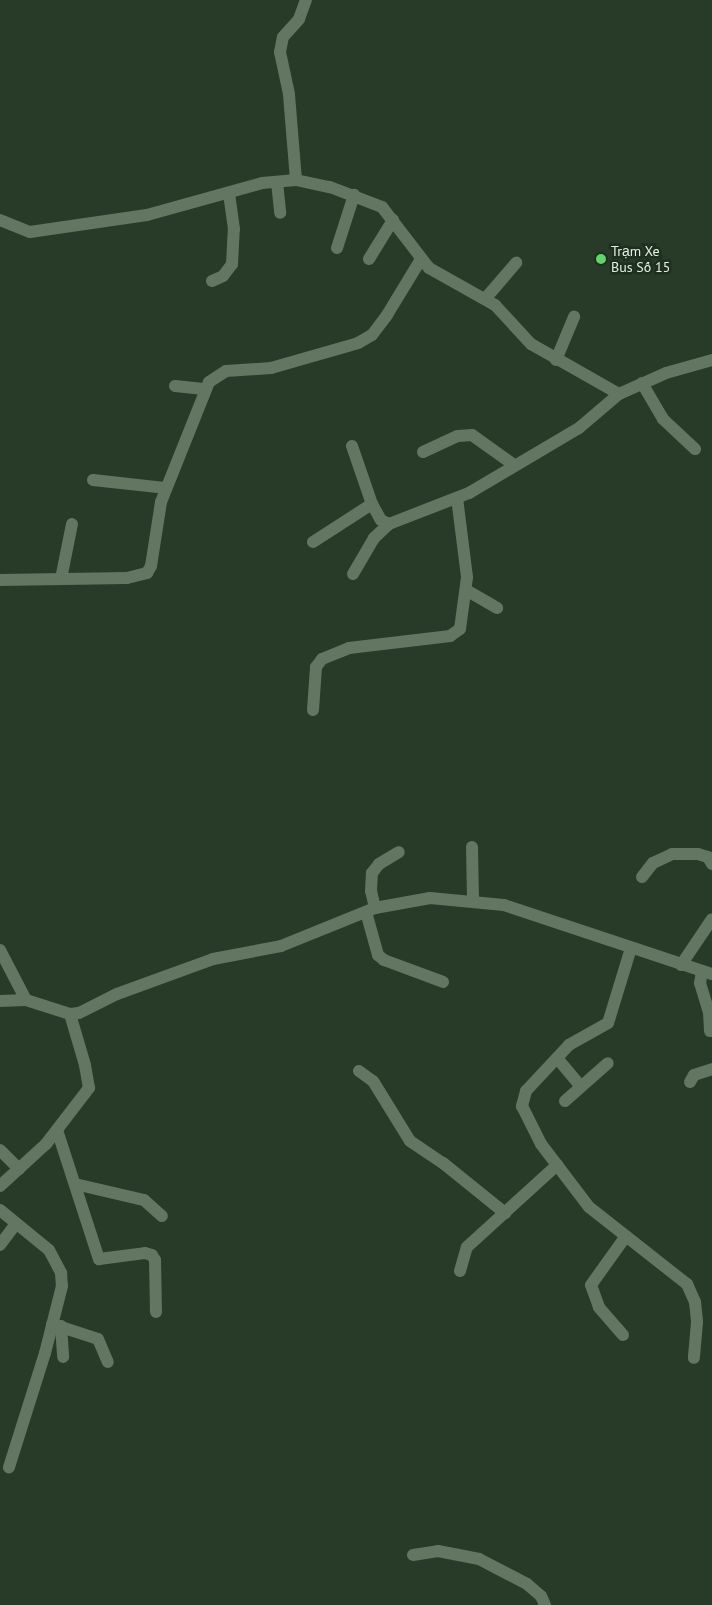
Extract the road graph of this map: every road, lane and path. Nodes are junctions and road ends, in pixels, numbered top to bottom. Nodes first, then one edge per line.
1 (306, 0) edge
2 (296, 180) junction
3 (277, 182) junction
4 (229, 194) junction
5 (354, 195) junction
6 (280, 213) dead end
7 (0, 220) edge
8 (393, 220) junction
9 (337, 248) dead end
10 (370, 259) dead end
11 (421, 259) junction
12 (516, 263) dead end
13 (212, 281) dead end
14 (485, 299) junction
15 (574, 317) dead end
16 (556, 360) junction
17 (712, 360) edge
18 (642, 384) junction
19 (175, 386) dead end
20 (206, 389) junction
21 (619, 394) junction
22 (352, 446) dead end
23 (695, 449) dead end
24 (423, 452) dead end
25 (514, 465) junction
26 (93, 480) dead end
27 (165, 488) junction
28 (457, 498) junction
29 (372, 504) junction
30 (72, 524) dead end
31 (389, 524) junction
32 (312, 542) dead end
33 (352, 574) dead end
34 (61, 579) junction
35 (0, 580) edge
36 (466, 590) junction
37 (497, 608) dead end
38 (314, 710) dead end
39 (472, 847) dead end
40 (399, 852) dead end
41 (712, 864) edge
42 (642, 877) dead end
43 (473, 900) junction
44 (370, 910) junction
45 (712, 919) edge
46 (631, 948) junction
47 (0, 950) edge
48 (682, 965) junction
49 (707, 973) edge
50 (443, 982) dead end
51 (26, 1000) junction
52 (0, 1001) edge
53 (70, 1014) junction
54 (710, 1031) dead end
55 (557, 1058) junction
56 (608, 1063) dead end
57 (712, 1069) edge
58 (359, 1071) dead end
59 (690, 1082) dead end
60 (580, 1085) junction
61 (565, 1101) dead end
62 (57, 1130) junction
63 (0, 1150) edge
64 (557, 1165) junction
65 (19, 1169) junction
66 (75, 1184) junction
67 (0, 1186) edge
68 (0, 1210) edge
69 (505, 1213) junction
70 (162, 1216) dead end
71 (16, 1224) junction
72 (626, 1236) junction
73 (0, 1245) edge
74 (460, 1271) dead end
75 (156, 1312) dead end
76 (57, 1325) junction
77 (623, 1336) dead end
78 (63, 1357) dead end
79 (694, 1358) dead end
80 (108, 1362) dead end
81 (9, 1466) dead end
82 (413, 1555) dead end
83 (545, 1605) edge

1 - 2 street
2 - 3 street
2 - 5 street
3 - 4 street
3 - 6 street
4 - 7 street
4 - 13 street
5 - 8 street
5 - 9 street
8 - 10 street
8 - 11 street
11 - 14 street
11 - 20 street
12 - 14 street
14 - 16 street
15 - 16 street
16 - 21 street
17 - 18 street
18 - 21 street
18 - 23 street
19 - 20 street
20 - 27 street
21 - 25 street
22 - 29 street
24 - 25 street
25 - 28 street
26 - 27 street
27 - 34 street
28 - 31 street
28 - 36 street
29 - 31 street
29 - 32 street
30 - 34 street
31 - 33 street
34 - 35 street
36 - 37 street
36 - 38 street
39 - 43 street
40 - 44 street
41 - 42 street
43 - 44 street
43 - 46 street
44 - 50 street
44 - 53 street
45 - 48 street
46 - 48 street
46 - 55 street
47 - 51 street
48 - 49 street
49 - 54 street
51 - 52 street
51 - 53 street
53 - 62 street
55 - 60 street
55 - 64 street
56 - 60 street
57 - 59 street
58 - 69 street
60 - 61 street
62 - 65 street
62 - 66 street
63 - 65 street
64 - 69 street
64 - 72 street
65 - 67 street
66 - 70 street
66 - 75 street
68 - 71 street
69 - 74 street
71 - 73 street
71 - 76 street
72 - 77 street
72 - 79 street
76 - 78 street
76 - 80 street
76 - 81 street
82 - 83 street

